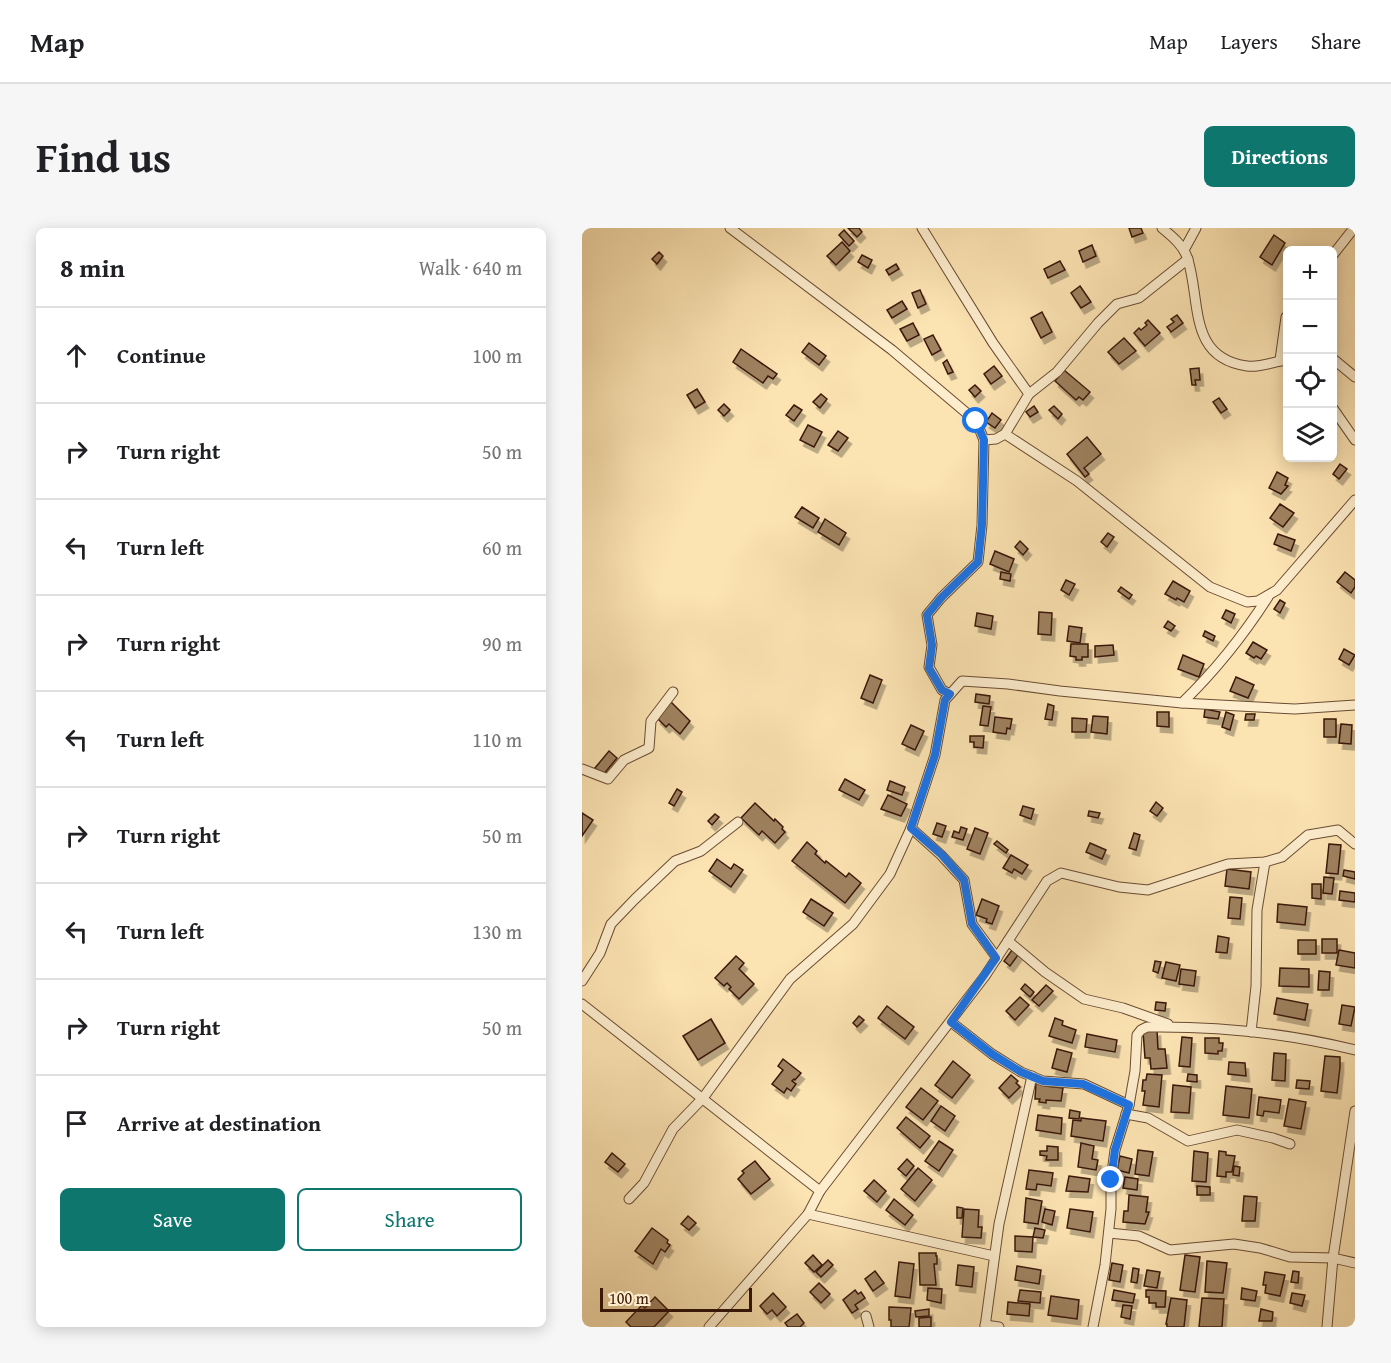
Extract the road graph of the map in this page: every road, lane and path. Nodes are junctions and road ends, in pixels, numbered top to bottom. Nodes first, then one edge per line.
1 (730, 228) edge
2 (922, 228) edge
3 (1162, 228) edge
4 (1196, 228) edge
5 (1354, 228) edge
6 (1337, 250) edge
7 (1186, 255) junction
8 (1283, 360) edge
9 (1337, 362) edge
10 (1355, 377) edge
11 (1029, 394) junction
12 (1333, 408) edge
13 (1005, 435) junction
14 (984, 440) junction
15 (1355, 440) edge
16 (1355, 501) edge
17 (1268, 597) junction
18 (673, 692) dead end
19 (950, 694) junction
20 (1182, 703) junction
21 (1355, 705) edge
22 (582, 769) edge
23 (738, 822) dead end
24 (911, 828) junction
25 (1355, 844) edge
26 (1264, 862) junction
27 (1008, 941) junction
28 (996, 958) junction
29 (582, 981) edge
30 (582, 1004) edge
31 (951, 1022) junction
32 (1176, 1026) junction
33 (1251, 1032) junction
34 (1355, 1050) edge
35 (1032, 1076) junction
36 (702, 1098) junction
37 (1128, 1109) junction
38 (1355, 1111) edge
39 (1290, 1144) dead end
40 (820, 1191) junction
41 (630, 1199) dead end
42 (808, 1214) junction
43 (1109, 1233) junction
44 (994, 1256) junction
45 (1333, 1258) junction
46 (1355, 1263) edge
47 (867, 1316) dead end
48 (985, 1326) edge
49 (709, 1327) edge
50 (868, 1327) edge
51 (999, 1327) edge
52 (1093, 1327) edge
53 (1327, 1327) edge

1 - 14 street
2 - 11 street
3 - 7 street
4 - 7 street
5 - 6 street
7 - 8 street
7 - 11 street
9 - 10 street
11 - 13 street
12 - 15 street
13 - 14 street
13 - 17 street
14 - 19 street
16 - 17 street
17 - 20 street
18 - 22 street
19 - 20 street
19 - 24 street
20 - 21 street
23 - 29 street
24 - 28 street
24 - 36 street
25 - 26 street
26 - 27 street
26 - 33 street
27 - 28 street
27 - 32 street
28 - 31 street
30 - 36 street
31 - 35 street
31 - 40 street
32 - 33 street
32 - 37 street
33 - 34 street
35 - 37 street
35 - 44 street
36 - 40 street
36 - 41 street
37 - 39 street
37 - 43 street
38 - 45 street
40 - 42 street
42 - 44 street
42 - 49 street
43 - 45 street
43 - 52 street
44 - 48 street
45 - 46 street
45 - 53 street
47 - 50 street
48 - 51 street

